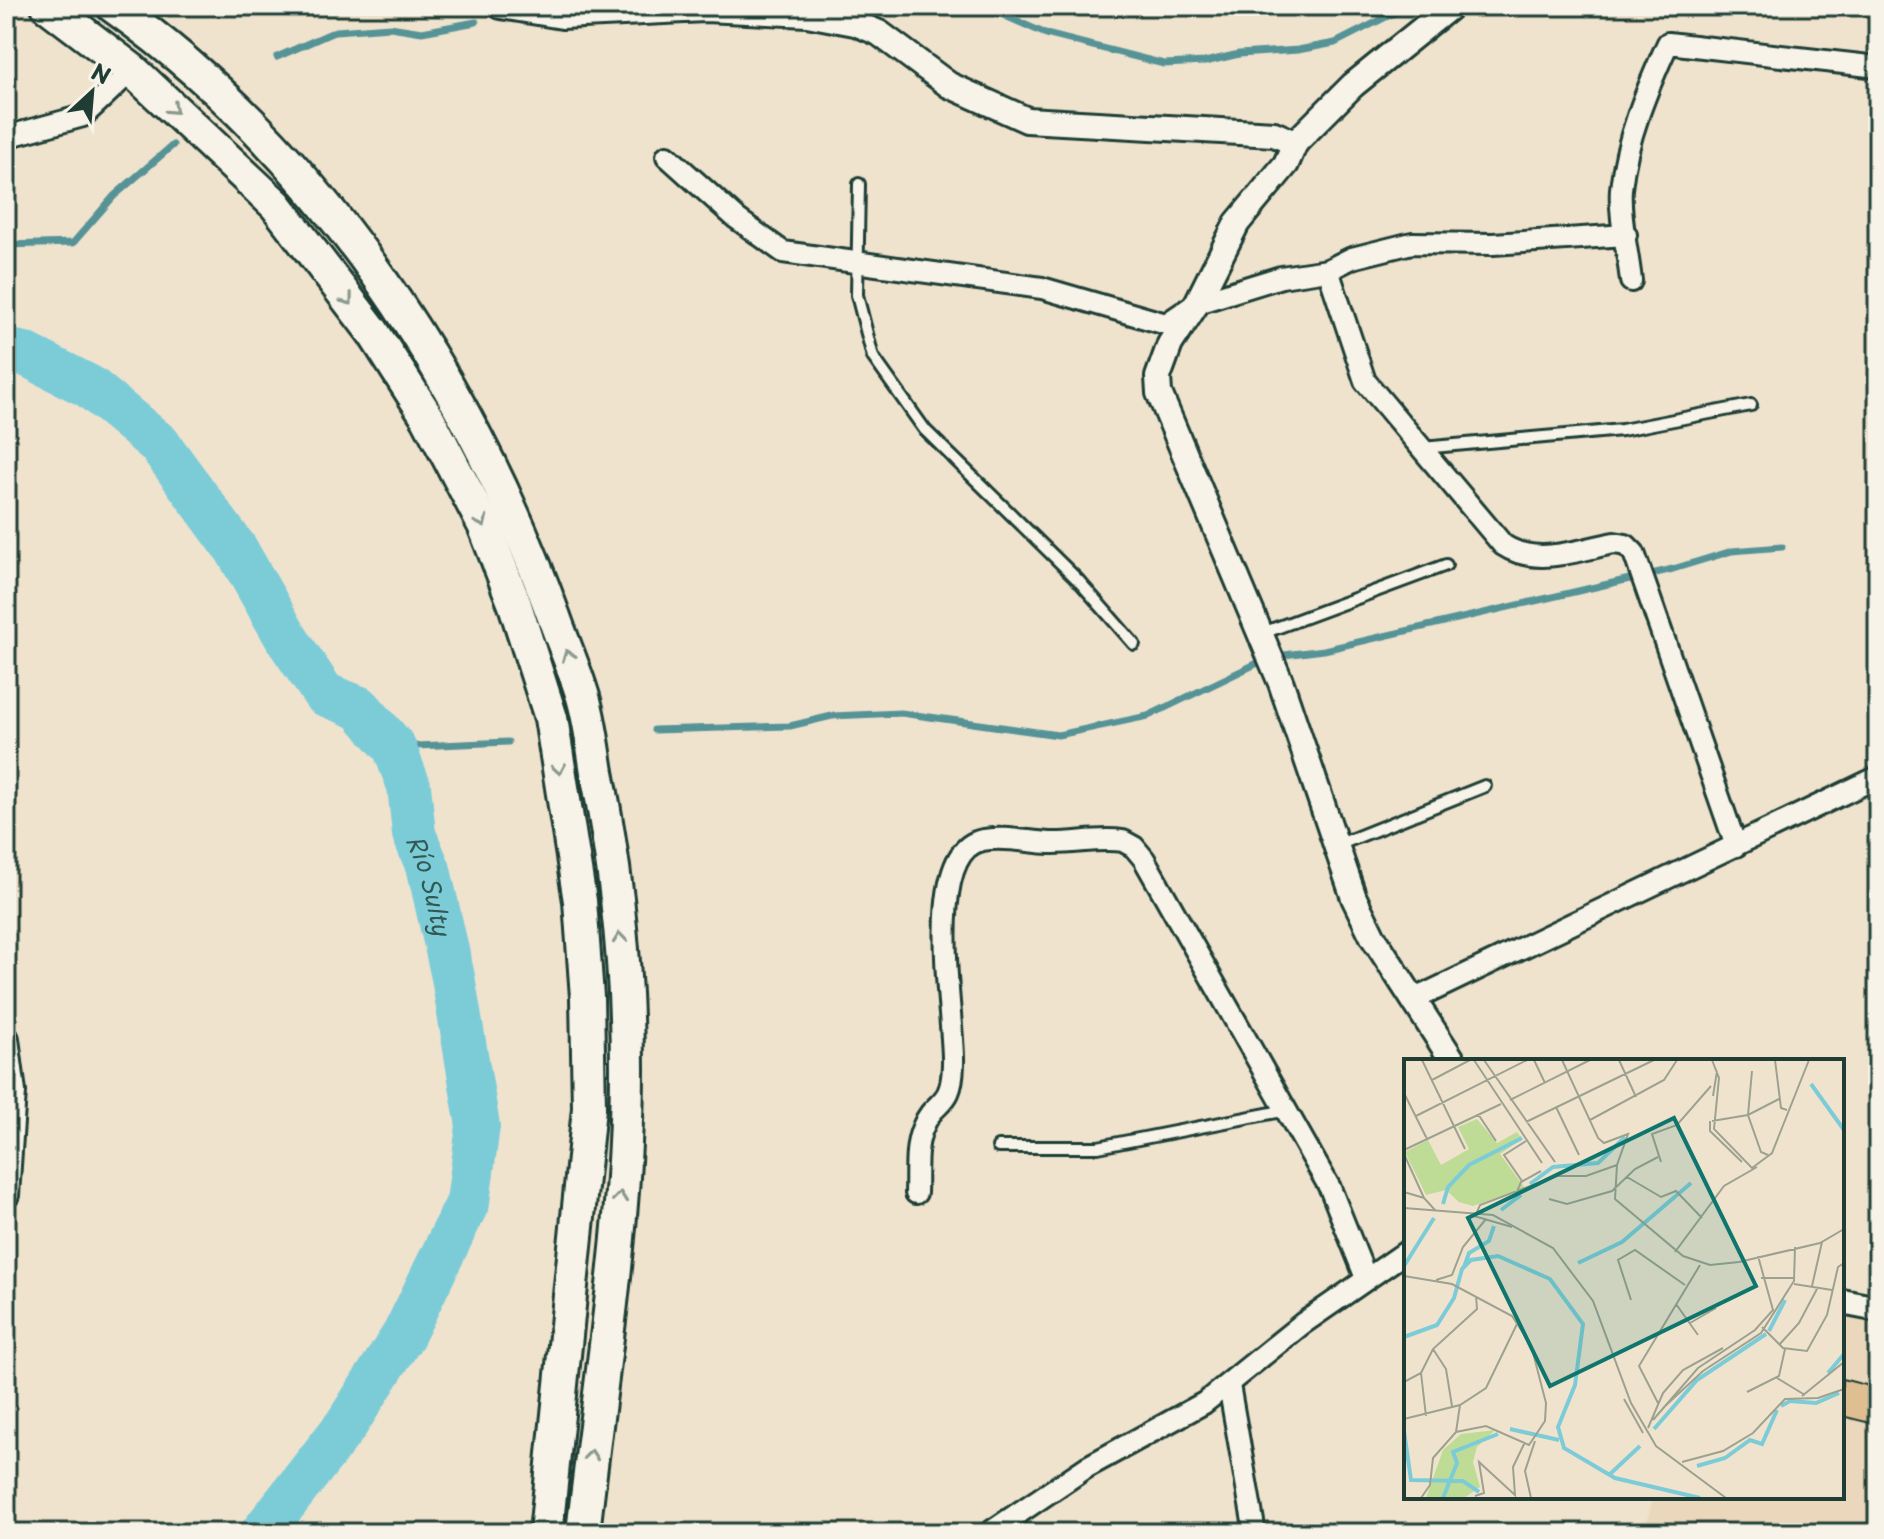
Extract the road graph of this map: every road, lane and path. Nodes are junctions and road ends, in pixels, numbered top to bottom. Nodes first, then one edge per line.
1 (48, 6) edge
2 (113, 6) edge
3 (501, 6) edge
4 (1451, 6) edge
5 (1878, 67) edge
6 (132, 70) junction
7 (6, 137) edge
8 (1295, 143) junction
9 (667, 156) dead end
10 (859, 184) dead end
11 (1626, 235) junction
12 (858, 261) junction
13 (1328, 270) junction
14 (1631, 281) dead end
15 (1197, 303) junction
16 (1751, 405) dead end
17 (1420, 448) junction
18 (1446, 565) dead end
19 (1259, 635) junction
20 (1134, 644) dead end
21 (1876, 782) edge
22 (1485, 786) dead end
23 (1736, 846) junction
24 (1334, 847) junction
25 (1413, 1000) junction
26 (6, 1039) edge
27 (1452, 1059) edge
28 (1287, 1110) junction
29 (998, 1147) dead end
30 (916, 1193) dead end
31 (6, 1195) edge
32 (1404, 1253) edge
33 (1366, 1278) junction
34 (1844, 1302) edge
35 (1878, 1309) edge
36 (1229, 1385) junction
37 (546, 1533) edge
38 (583, 1533) edge
39 (989, 1533) edge
40 (1255, 1533) edge

1 - 6 highway
38 -> 2 highway
3 - 8 street
4 - 8 street
5 - 11 street
6 - 7 street
6 -> 37 highway
8 - 15 street
9 - 12 street
10 - 12 lane
11 - 13 street
11 - 14 street
12 - 15 street
12 - 20 lane
13 - 15 street
13 - 17 street
15 - 19 street
16 - 17 lane
17 - 23 street
18 - 19 lane
19 - 24 street
21 - 23 street
22 - 24 lane
23 - 25 street
24 - 25 street
25 - 27 street
26 - 31 street
28 - 29 lane
28 - 30 street
28 - 33 street
32 - 33 street
33 - 36 street
34 - 35 street
36 - 39 street
36 - 40 street

